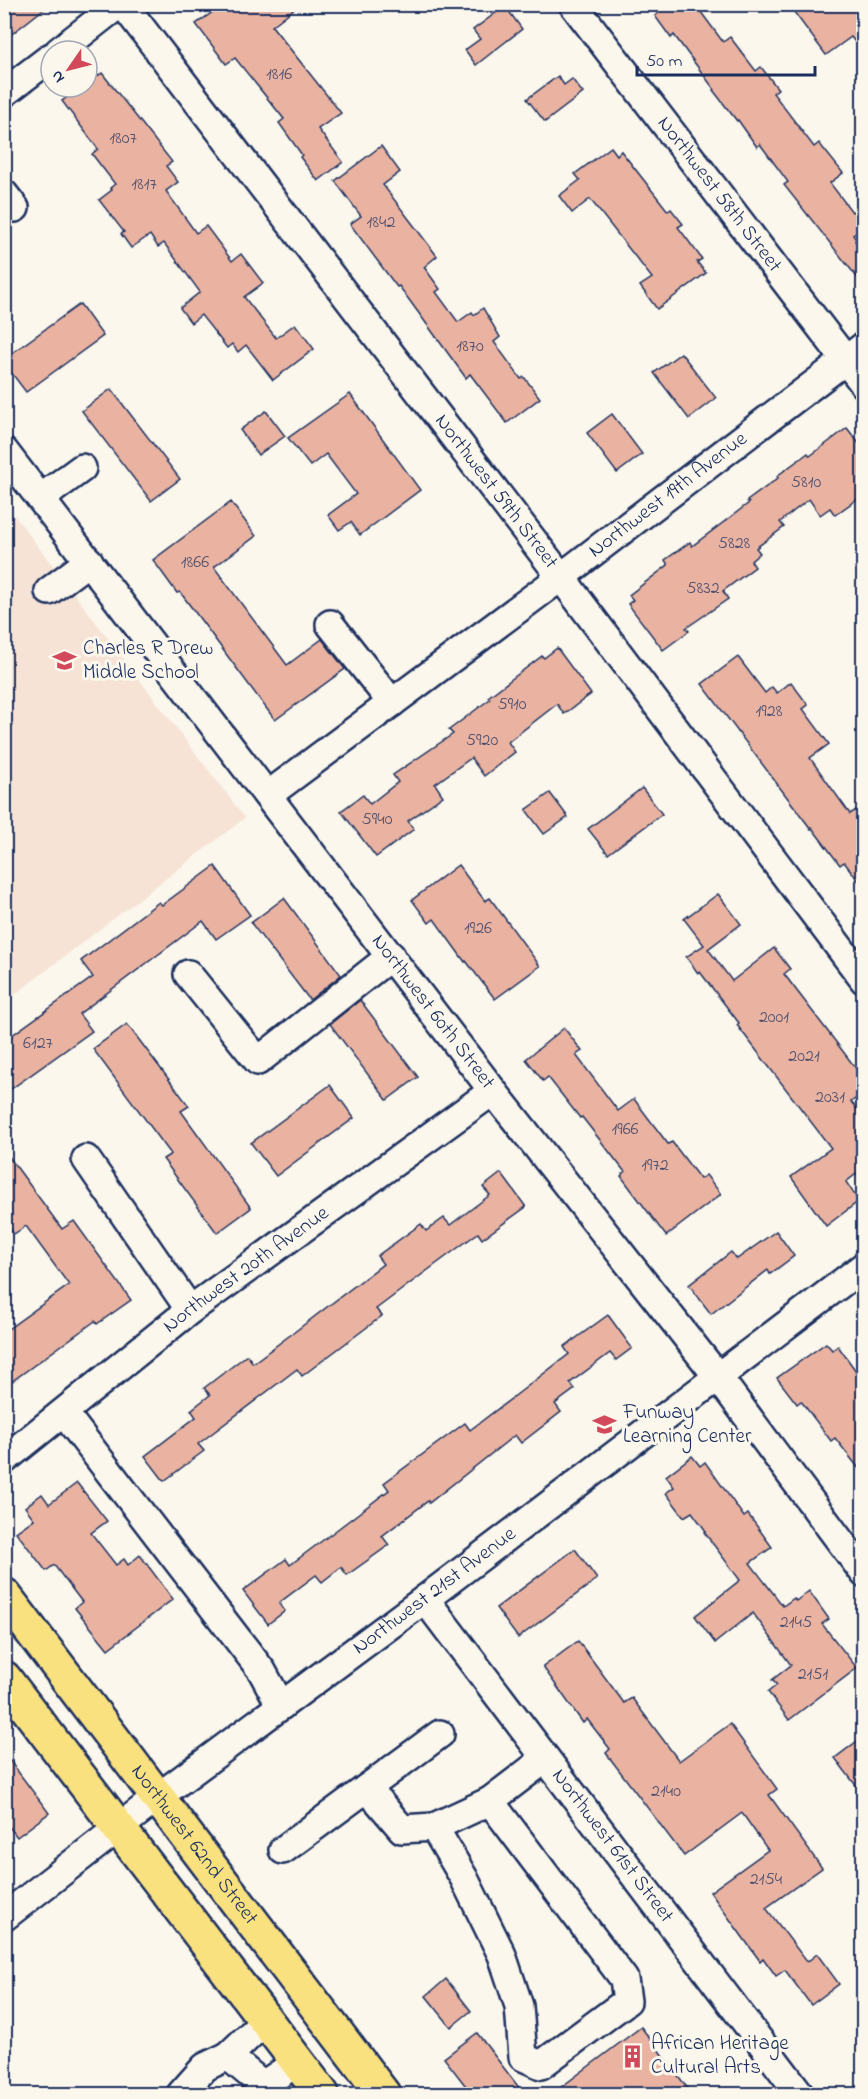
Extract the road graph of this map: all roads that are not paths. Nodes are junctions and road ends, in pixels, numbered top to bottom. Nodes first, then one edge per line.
1 (121, 4) edge
2 (573, 4) edge
3 (75, 39) edge
4 (39, 66) edge
5 (4, 93) edge
6 (855, 353) edge
7 (864, 384) edge
8 (4, 451) edge
9 (82, 468) dead end
10 (41, 498) junction
11 (88, 561) junction
12 (561, 577) junction
13 (49, 591) dead end
14 (330, 624) dead end
15 (392, 703) junction
16 (268, 795) junction
17 (391, 956) junction
18 (188, 974) dead end
19 (864, 980) edge
20 (493, 1091) junction
21 (86, 1159) dead end
22 (864, 1266) edge
23 (190, 1310) junction
24 (718, 1377) junction
25 (64, 1413) junction
26 (9, 1447) edge
27 (864, 1574) edge
28 (4, 1595) edge
29 (425, 1599) junction
30 (4, 1678) edge
31 (281, 1706) junction
32 (440, 1734) dead end
33 (545, 1759) junction
34 (367, 1788) junction
35 (158, 1797) junction
36 (490, 1801) junction
37 (119, 1827) junction
38 (434, 1827) junction
39 (283, 1850) dead end
40 (4, 1917) edge
41 (265, 2021) junction
42 (228, 2056) junction
43 (296, 2063) junction
44 (257, 2090) edge
45 (796, 2093) edge
46 (181, 2094) edge
47 (322, 2094) edge
48 (383, 2094) edge

1 - 3 street
1 - 12 street, Northwest 59th Street
2 - 6 street, Northwest 58th Street
4 - 5 street
6 - 7 street, Northwest 58th Street
6 - 12 street, Northwest 19th Avenue
8 - 10 street, Northwest 60th Street
9 - 10 street
10 - 11 street, Northwest 60th Street
11 - 13 street
11 - 16 street, Northwest 60th Street
12 - 15 street, Northwest 19th Avenue
12 - 19 street, Northwest 59th Street
14 - 15 street
15 - 16 street, Northwest 19th Avenue
16 - 17 street, Northwest 60th Street
17 - 18 street
17 - 20 street, Northwest 60th Street
20 - 23 street, Northwest 20th Avenue
20 - 24 street, Northwest 60th Street
21 - 23 street
22 - 24 street, Northwest 21st Avenue
23 - 25 street, Northwest 20th Avenue
24 - 27 street, Northwest 60th Street
24 - 29 street, Northwest 21st Avenue
25 - 26 street, Northwest 20th Avenue
25 - 31 street
28 - 35 main road, Northwest 62nd Street
29 - 31 street, Northwest 21st Avenue
29 - 33 street, Northwest 61st Street
30 - 37 main road
31 - 35 street, Northwest 21st Avenue
32 - 34 street
33 - 36 street
33 - 45 street, Northwest 61st Street
34 - 38 street
34 - 39 street
35 - 37 street, Northwest 21st Avenue
35 - 48 main road, Northwest 62nd Street
36 - 38 street
36 - 38 street
37 - 40 street, Northwest 21st Avenue
37 - 41 main road
41 - 42 street
41 - 43 main road
42 - 44 street
42 - 46 street
43 - 44 street
43 - 47 main road

